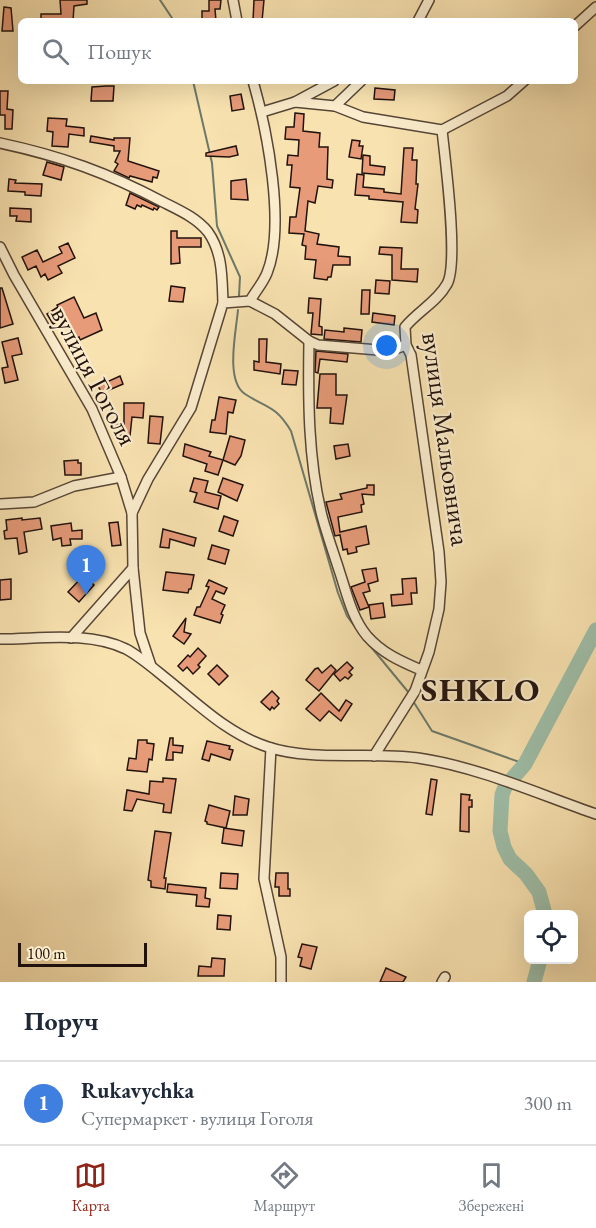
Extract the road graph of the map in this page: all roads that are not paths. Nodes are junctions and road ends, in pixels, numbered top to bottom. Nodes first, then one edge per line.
1 (233, 0) edge
2 (429, 0) edge
3 (596, 7) edge
4 (236, 18) edge
5 (419, 18) edge
6 (578, 23) edge
7 (255, 84) edge
8 (328, 84) edge
9 (358, 84) edge
10 (521, 84) edge
11 (295, 102) junction
12 (335, 106) junction
13 (262, 112) junction
14 (442, 130) junction
15 (0, 143) edge
16 (0, 247) edge
17 (250, 301) junction
18 (223, 303) junction
19 (309, 341) junction
20 (406, 345) junction
21 (121, 477) junction
22 (0, 504) edge
23 (132, 513) junction
24 (133, 568) junction
25 (71, 638) junction
26 (0, 639) edge
27 (151, 666) junction
28 (421, 670) junction
29 (271, 748) junction
30 (374, 756) junction
31 (596, 814) edge
32 (281, 982) edge

1 - 4 street
2 - 5 street
3 - 6 street
7 - 13 street
8 - 11 street
9 - 12 street
10 - 14 street
11 - 12 street
11 - 13 street
12 - 14 street
13 - 17 street
14 - 20 street, вулиця Мальовнича
15 - 18 street
16 - 21 street, вулиця Гоголя
17 - 18 street
17 - 19 street
18 - 23 street
19 - 20 street
19 - 28 street
20 - 28 street, вулиця Мальовнича
21 - 22 street
21 - 23 street, вулиця Гоголя
23 - 24 street, вулиця Гоголя
24 - 25 street
24 - 27 street, вулиця Гоголя
25 - 26 street
25 - 27 street
27 - 29 street
28 - 30 street, вулиця Мальовнича
29 - 30 street
29 - 32 street
30 - 31 street

